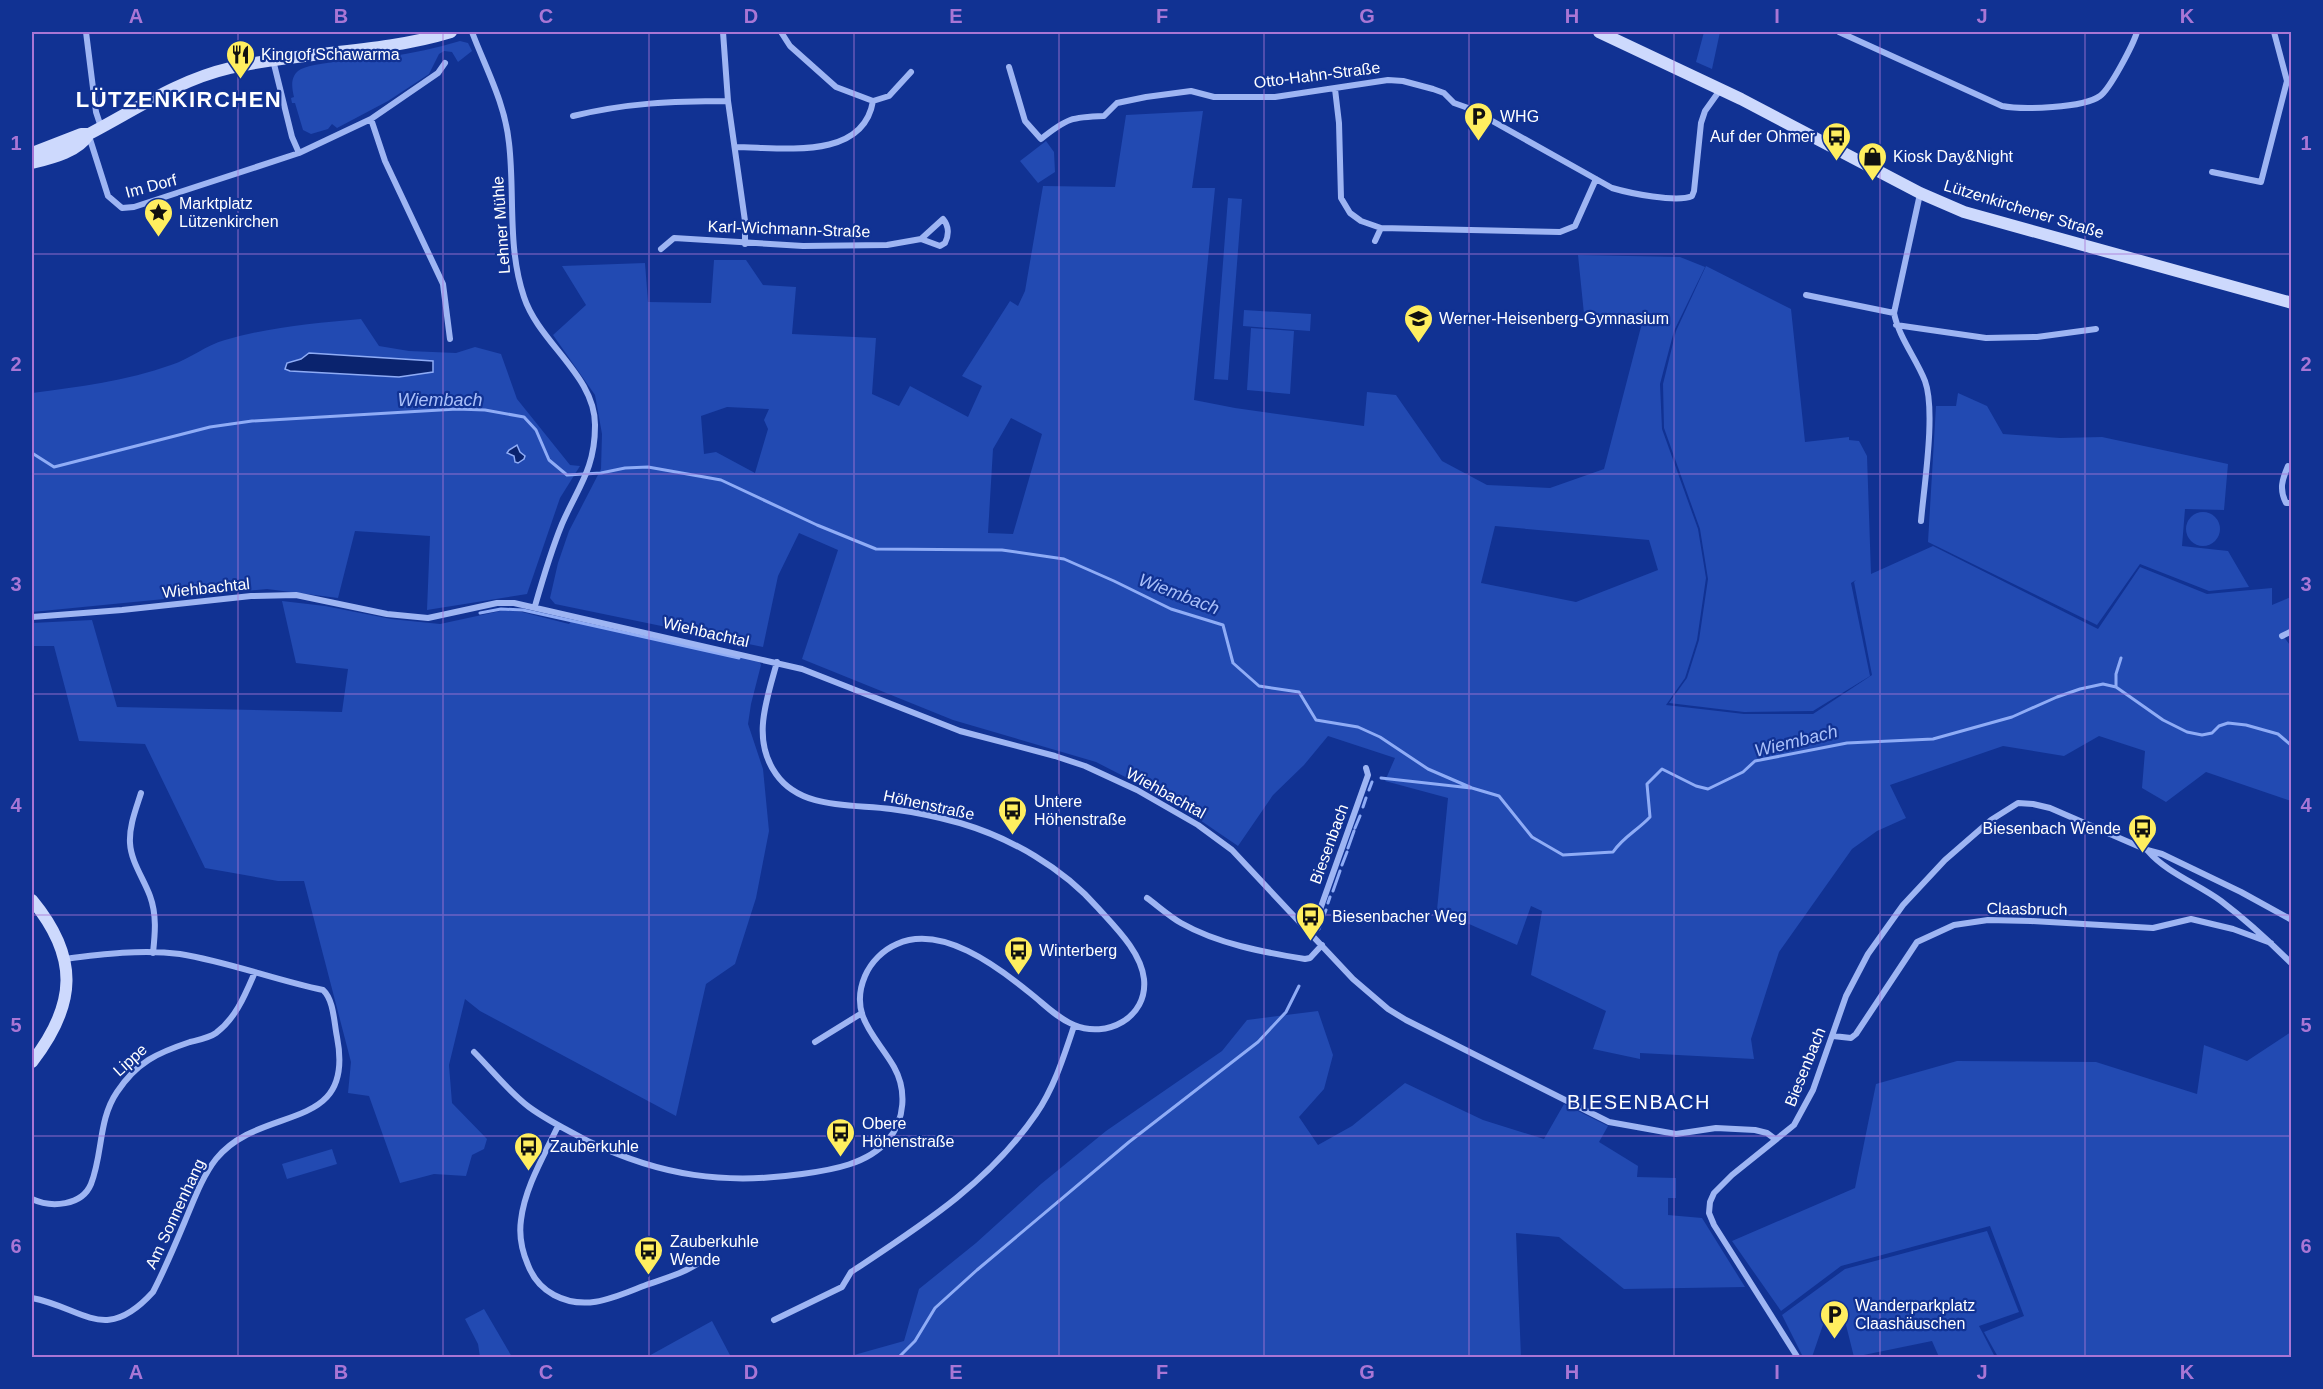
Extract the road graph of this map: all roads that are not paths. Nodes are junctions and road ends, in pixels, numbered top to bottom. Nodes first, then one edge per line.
1 (86, 32) edge
2 (451, 32) edge
3 (472, 32) edge
4 (723, 32) edge
5 (781, 32) edge
6 (1599, 32) edge
7 (1839, 32) edge
8 (2138, 32) edge
9 (2274, 32) edge
10 (273, 60) junction
11 (445, 63) dead end
12 (1009, 67) dead end
13 (911, 72) dead end
14 (1335, 89) junction
15 (1721, 89) junction
16 (728, 101) junction
17 (873, 101) junction
18 (573, 116) dead end
19 (371, 119) junction
20 (101, 128) junction
21 (89, 134) junction
22 (735, 147) junction
23 (32, 153) edge
24 (299, 153) junction
25 (32, 163) edge
26 (2212, 172) dead end
27 (1596, 179) junction
28 (1920, 193) junction
29 (1381, 228) junction
30 (921, 240) junction
31 (1376, 241) dead end
32 (745, 244) junction
33 (661, 249) dead end
34 (1806, 295) dead end
35 (2292, 303) edge
36 (1894, 313) junction
37 (1896, 325) junction
38 (2096, 329) dead end
39 (450, 339) dead end
40 (2288, 466) dead end
41 (2292, 503) edge
42 (1921, 521) dead end
43 (535, 606) junction
44 (32, 617) edge
45 (2292, 631) edge
46 (2282, 636) dead end
47 (777, 662) junction
48 (1366, 768) dead end
49 (141, 793) dead end
50 (2147, 850) junction
51 (1147, 898) dead end
52 (32, 900) edge
53 (2292, 920) edge
54 (1308, 929) junction
55 (2271, 943) junction
56 (1322, 945) junction
57 (153, 953) junction
58 (65, 959) junction
59 (2292, 964) edge
60 (255, 972) junction
61 (862, 1013) junction
62 (1074, 1026) junction
63 (1833, 1036) junction
64 (815, 1042) dead end
65 (474, 1052) dead end
66 (32, 1062) edge
67 (558, 1126) junction
68 (1775, 1139) junction
69 (32, 1199) edge
70 (700, 1262) dead end
71 (32, 1298) edge
72 (774, 1320) dead end
73 (1798, 1358) edge

1 - 20 street
2 - 10 main road
3 - 43 street, Lehner Mühle
4 - 16 street
5 - 17 street
6 - 15 main road, Lützenkirchener Straße
7 - 8 street
9 - 26 street
10 - 20 main road
10 - 24 street
11 - 19 street, Im Dorf
12 - 14 street, Otto-Hahn-Straße
13 - 17 street
14 - 27 street, Otto-Hahn-Straße
14 - 29 street
15 - 27 street, Otto-Hahn-Straße
15 - 28 main road, Lützenkirchener Straße
16 - 18 street
16 - 22 street
17 - 22 street
19 - 24 street, Im Dorf
19 - 39 street
20 - 21 main road
21 - 23 main road
21 - 24 street, Im Dorf
21 - 25 main road
22 - 32 street
27 - 29 street
28 - 35 main road, Lützenkirchener Straße
28 - 36 street
29 - 31 street
30 - 30 street, Karl-Wichmann-Straße
30 - 32 street, Karl-Wichmann-Straße
32 - 33 street, Karl-Wichmann-Straße
34 - 36 street
36 - 37 street
37 - 38 street
37 - 42 street
40 - 41 street
43 - 44 street, Wiehbachtal
43 - 47 street, Wiehbachtal
45 - 46 street
47 - 54 street, Wiehbachtal
47 - 62 street, Höhenstraße
48 - 54 street, Biesenbach
49 - 57 street
50 - 53 street, Biesenbach
50 - 55 street, Claasbruch
50 - 63 street, Biesenbach
51 - 56 street
52 - 58 main road
54 - 56 street
55 - 59 street, Claasbruch
55 - 63 street, Claasbruch
56 - 68 street
57 - 58 street, Am Sonnenhang
57 - 60 street, Am Sonnenhang
58 - 66 main road
60 - 69 street, Lippe
60 - 71 street, Am Sonnenhang
61 - 62 street, Höhenstraße
61 - 64 street
61 - 67 street, Höhenstraße
62 - 72 street
63 - 68 street, Biesenbach
65 - 67 street, Höhenstraße
67 - 70 street
68 - 73 street, Biesenbach

